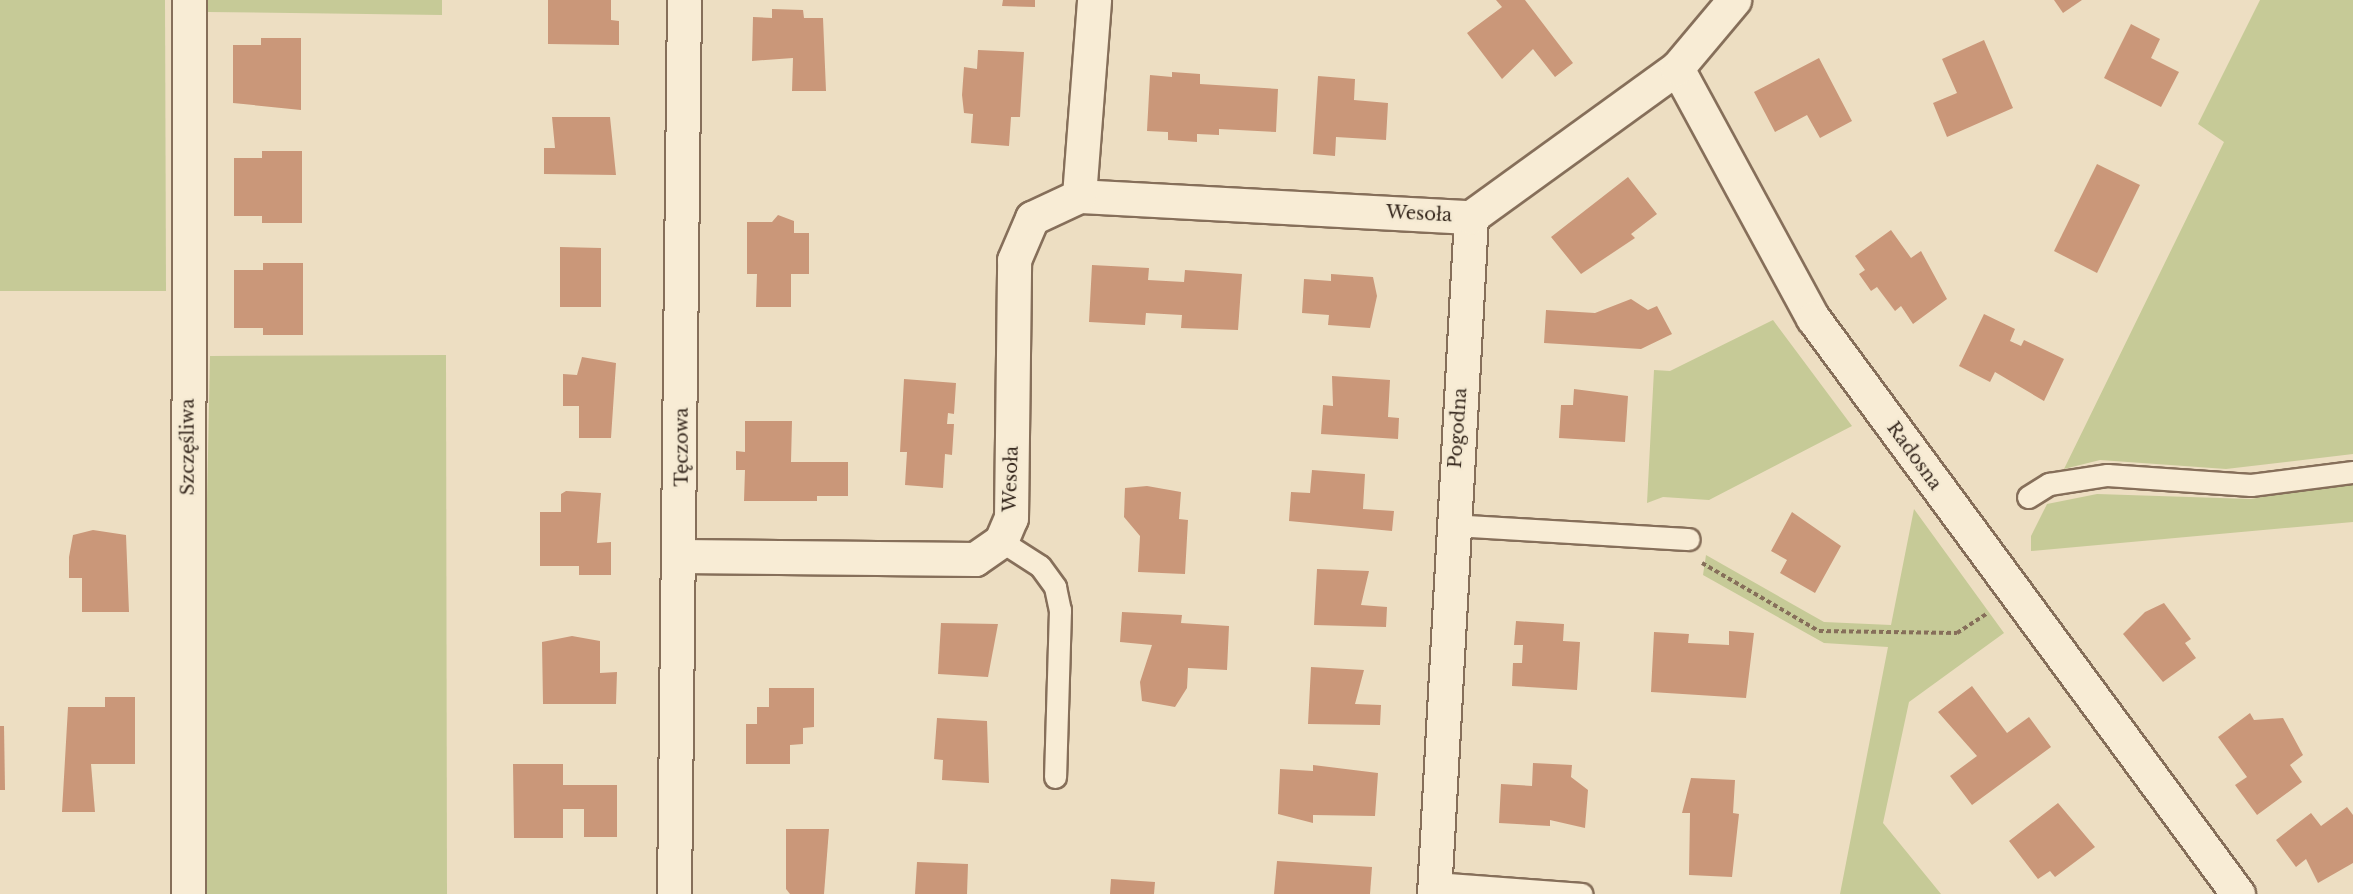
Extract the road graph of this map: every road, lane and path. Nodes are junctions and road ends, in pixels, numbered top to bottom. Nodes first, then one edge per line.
1 (189, 0) edge
2 (684, 0) edge
3 (1095, 0) edge
4 (1734, 0) edge
5 (1677, 68) junction
6 (1079, 196) junction
7 (1471, 217) junction
8 (2353, 472) edge
9 (2028, 497) dead end
10 (1452, 525) junction
11 (1689, 540) joint
12 (1001, 541) junction
13 (681, 556) junction
14 (2015, 593) junction
15 (1055, 777) dead end
16 (1434, 888) edge
17 (188, 894) edge
18 (674, 894) edge
19 (1582, 894) edge
20 (2238, 894) edge

1 - 17 street, Szczęśliwa
2 - 13 street, Tęczowa
3 - 6 street
4 - 5 street
5 - 7 street
5 - 14 street, Radosna
6 - 7 street, Wesoła
6 - 12 street, Wesoła
7 - 10 street, Pogodna
8 - 9 lane
10 - 11 lane
10 - 16 street, Pogodna
11 - 14 path
12 - 13 street
12 - 15 lane
13 - 18 street, Tęczowa
14 - 20 street, Radosna
16 - 19 lane

